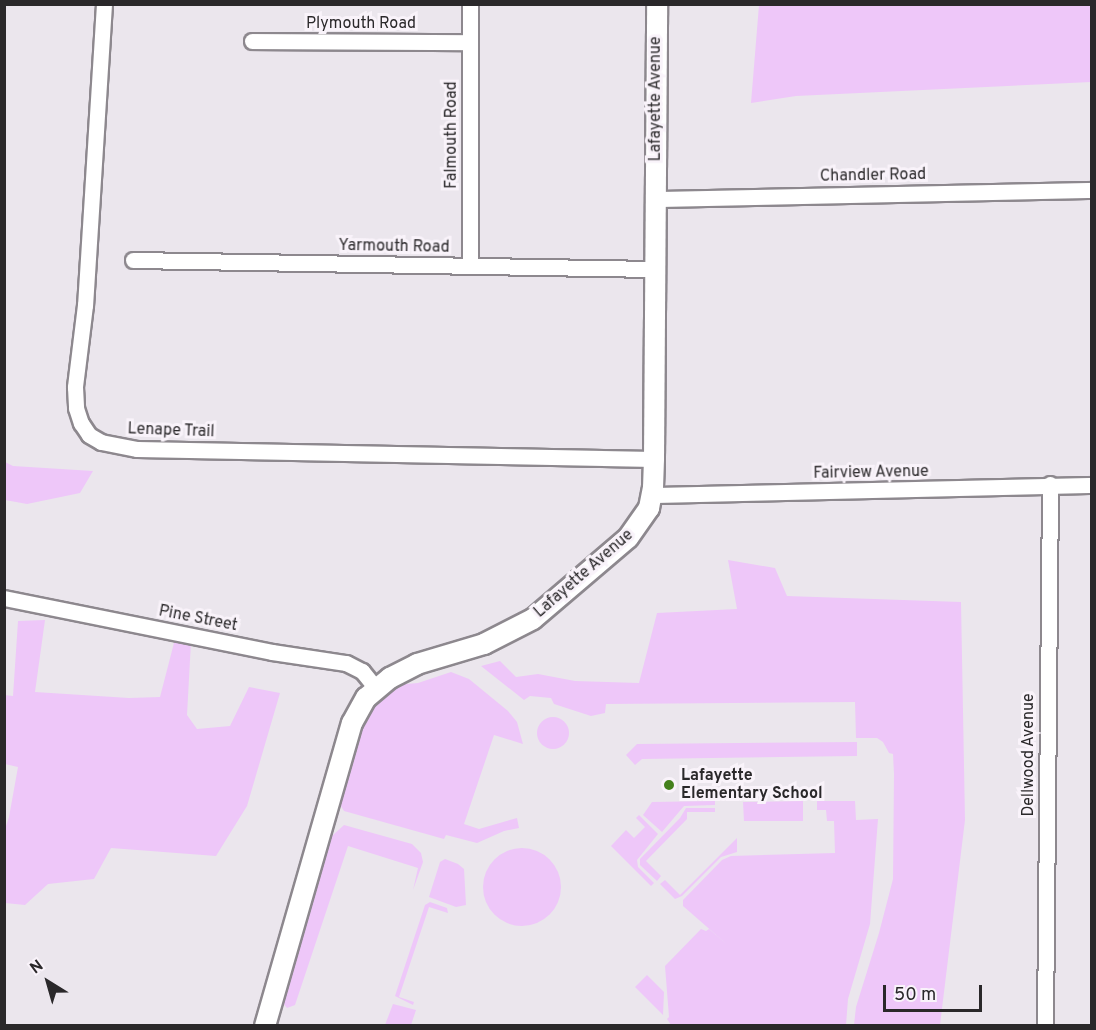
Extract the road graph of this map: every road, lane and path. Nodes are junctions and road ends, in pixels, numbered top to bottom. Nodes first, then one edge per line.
1 (104, 4) edge
2 (470, 4) edge
3 (657, 4) edge
4 (252, 41) dead end
5 (470, 42) junction
6 (1092, 190) edge
7 (656, 199) junction
8 (134, 260) dead end
9 (470, 266) junction
10 (655, 269) junction
11 (654, 459) junction
12 (1050, 484) junction
13 (1092, 485) edge
14 (652, 495) junction
15 (4, 598) edge
16 (375, 688) junction
17 (264, 1026) edge
18 (1046, 1026) edge

1 - 11 street, Lenape Trail
2 - 5 street, Falmouth Road
3 - 7 street, Lafayette Avenue
4 - 5 street, Plymouth Road
5 - 9 street, Falmouth Road
6 - 7 street, Chandler Road
7 - 10 street, Lafayette Avenue
8 - 9 street, Yarmouth Road
9 - 10 street, Yarmouth Road
10 - 11 street, Lafayette Avenue
11 - 14 street, Lafayette Avenue
12 - 13 street, Fairview Avenue
12 - 14 street, Fairview Avenue
12 - 18 street, Dellwood Avenue
14 - 16 street, Lafayette Avenue
15 - 16 street, Pine Street
16 - 17 street, Lafayette Avenue

